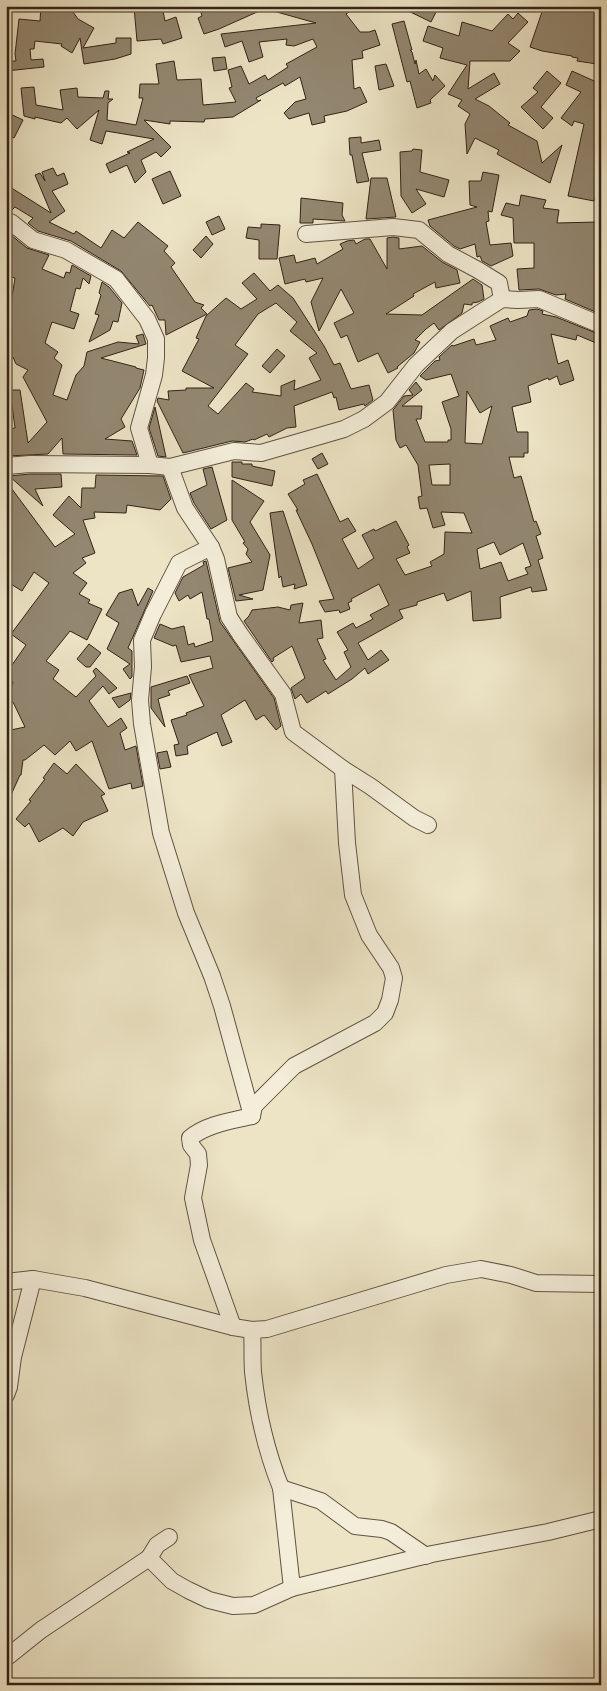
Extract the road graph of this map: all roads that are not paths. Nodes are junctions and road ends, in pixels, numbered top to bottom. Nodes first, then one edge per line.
1 (6, 220) edge
2 (306, 234) dead end
3 (502, 299) junction
4 (601, 325) edge
5 (150, 465) junction
6 (6, 466) edge
7 (170, 467) junction
8 (211, 547) junction
9 (343, 769) junction
10 (428, 825) dead end
11 (252, 1116) junction
12 (33, 1279) junction
13 (6, 1282) edge
14 (601, 1284) edge
15 (233, 1327) junction
16 (252, 1330) junction
17 (6, 1395) edge
18 (281, 1488) junction
19 (601, 1519) edge
20 (169, 1537) dead end
21 (426, 1556) junction
22 (149, 1558) junction
23 (292, 1588) junction
24 (6, 1658) edge

1 - 5 street
2 - 3 street
3 - 4 street
3 - 7 street
5 - 6 street
5 - 7 street
7 - 8 street
8 - 9 street
8 - 11 street
9 - 10 street
9 - 11 street
11 - 15 street
12 - 13 street
12 - 15 street
12 - 17 street
14 - 16 street
15 - 16 street
16 - 18 street
18 - 21 street
18 - 23 street
19 - 21 street
20 - 22 street
21 - 23 street
22 - 23 street
22 - 24 street

